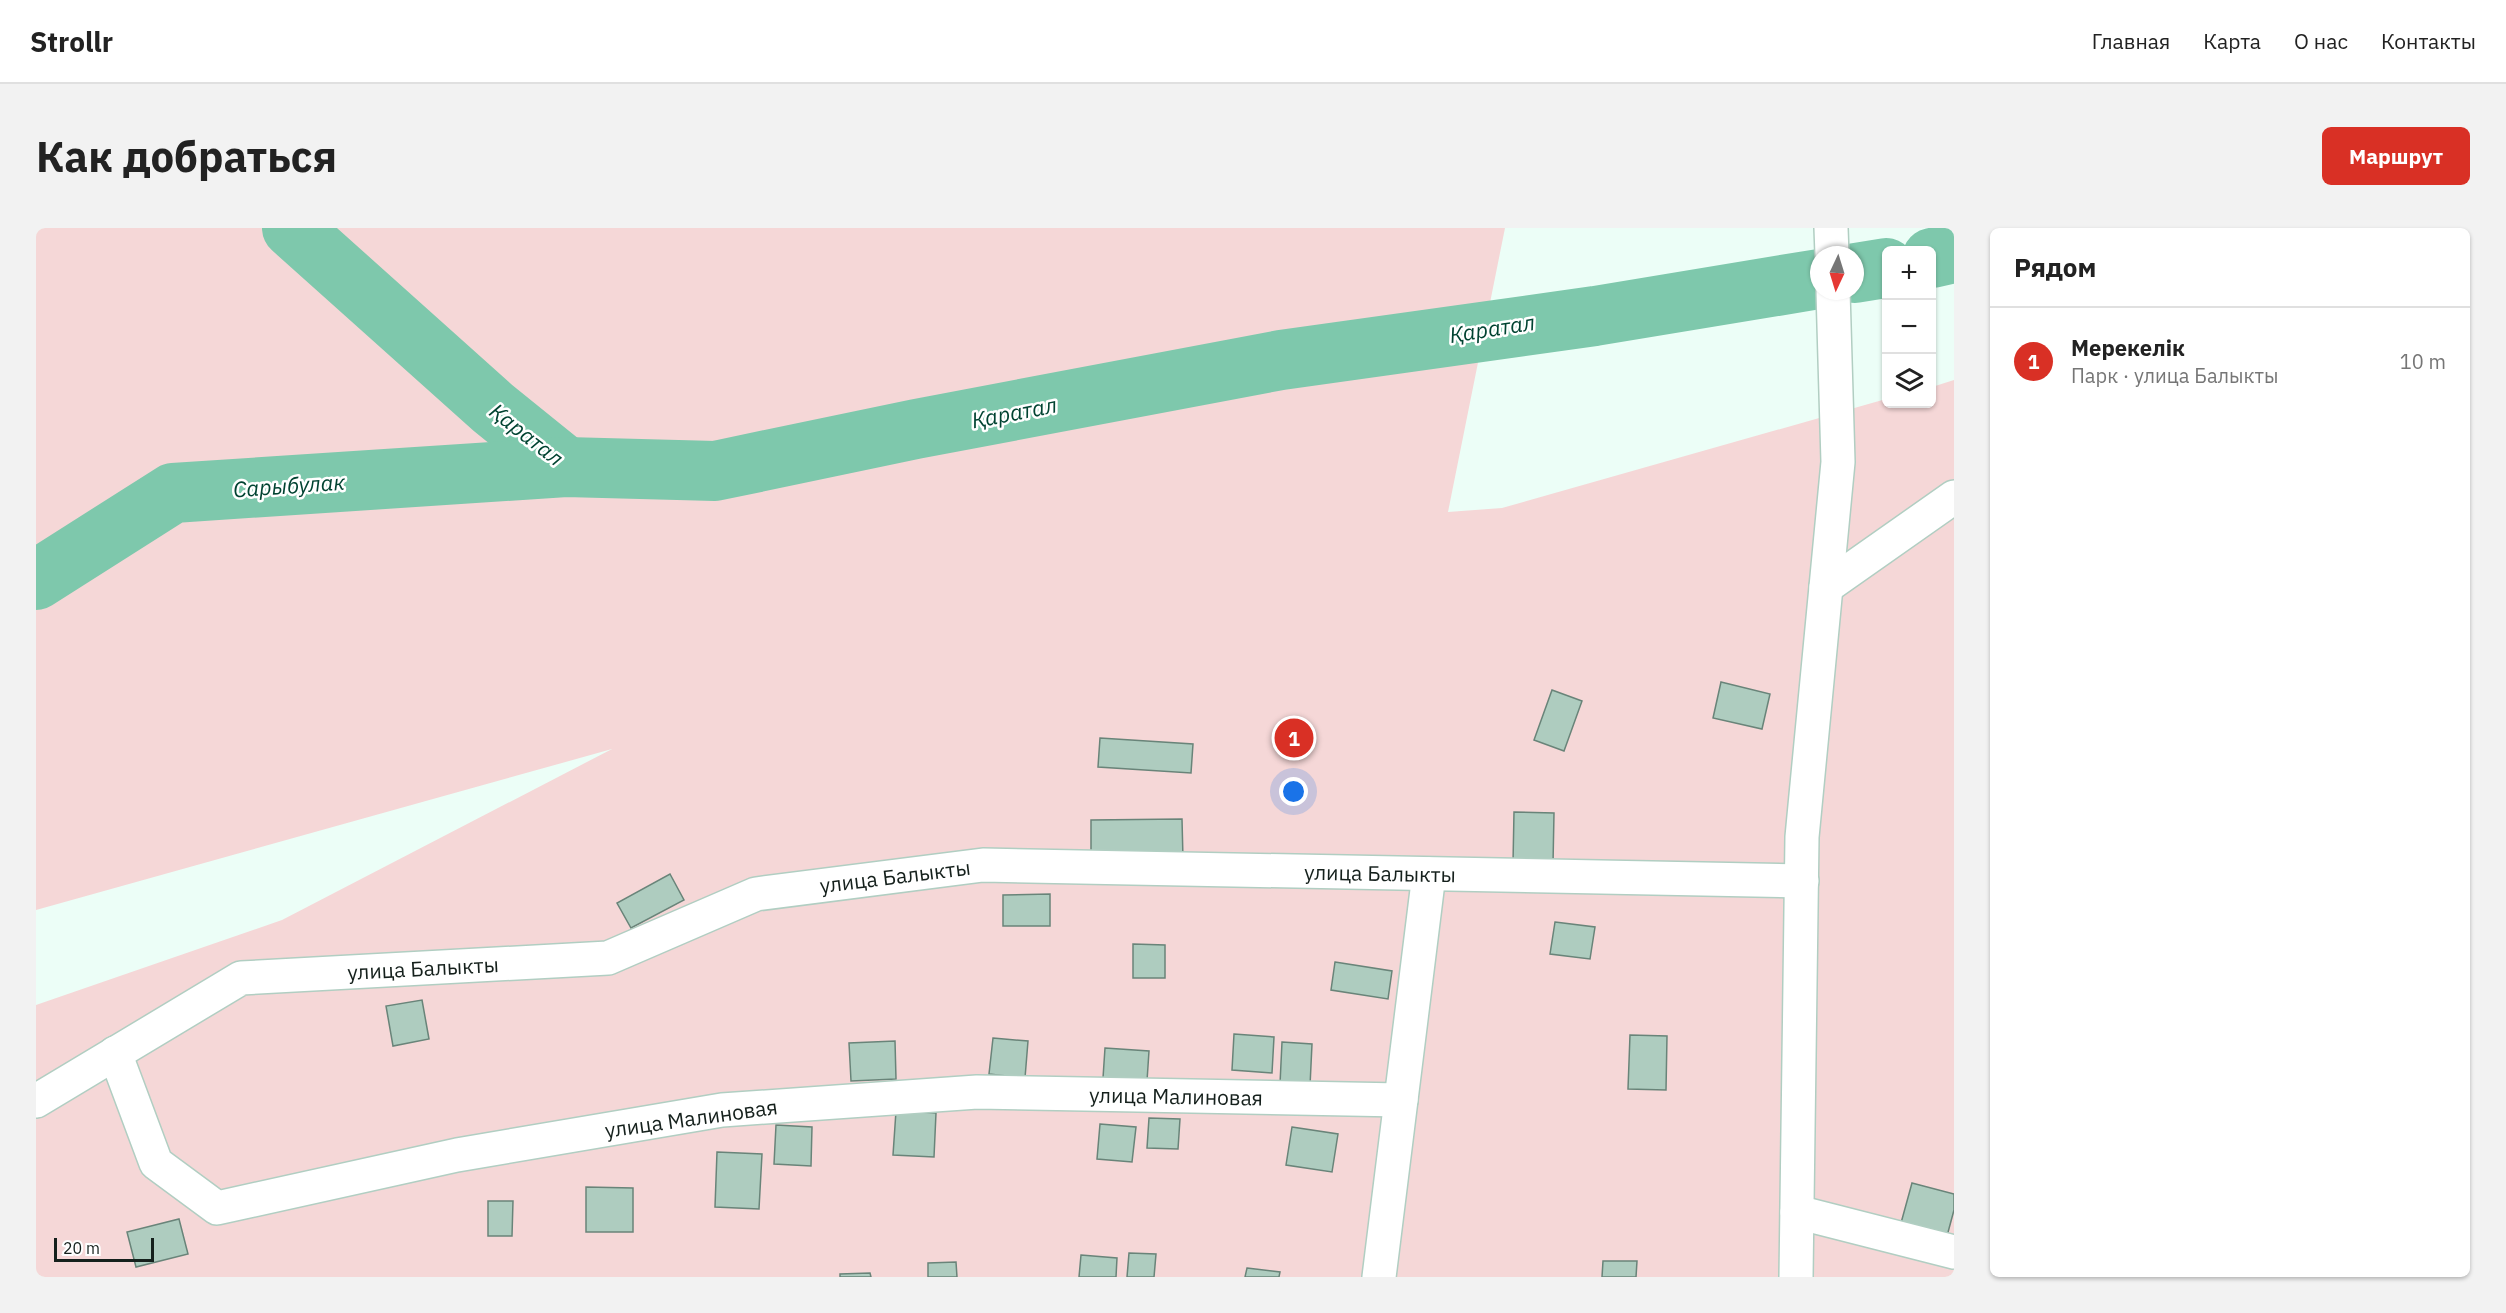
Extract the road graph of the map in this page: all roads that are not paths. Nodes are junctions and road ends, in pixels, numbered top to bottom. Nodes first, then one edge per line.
1 (1831, 228) edge
2 (1832, 246) edge
3 (1833, 300) edge
4 (1954, 497) edge
5 (1826, 587) junction
6 (1428, 874) junction
7 (1802, 881) junction
8 (116, 1053) junction
9 (1401, 1100) junction
10 (36, 1101) edge
11 (1797, 1212) junction
12 (1954, 1252) edge
13 (1379, 1277) edge
14 (1796, 1277) edge

1 - 2 street
3 - 5 street
4 - 5 street
5 - 7 street
6 - 7 street, улица Балыкты
6 - 8 street, улица Балыкты
6 - 9 street
7 - 11 street
8 - 9 street, улица Малиновая
8 - 10 street, улица Балыкты
9 - 13 street
11 - 12 street
11 - 14 street

